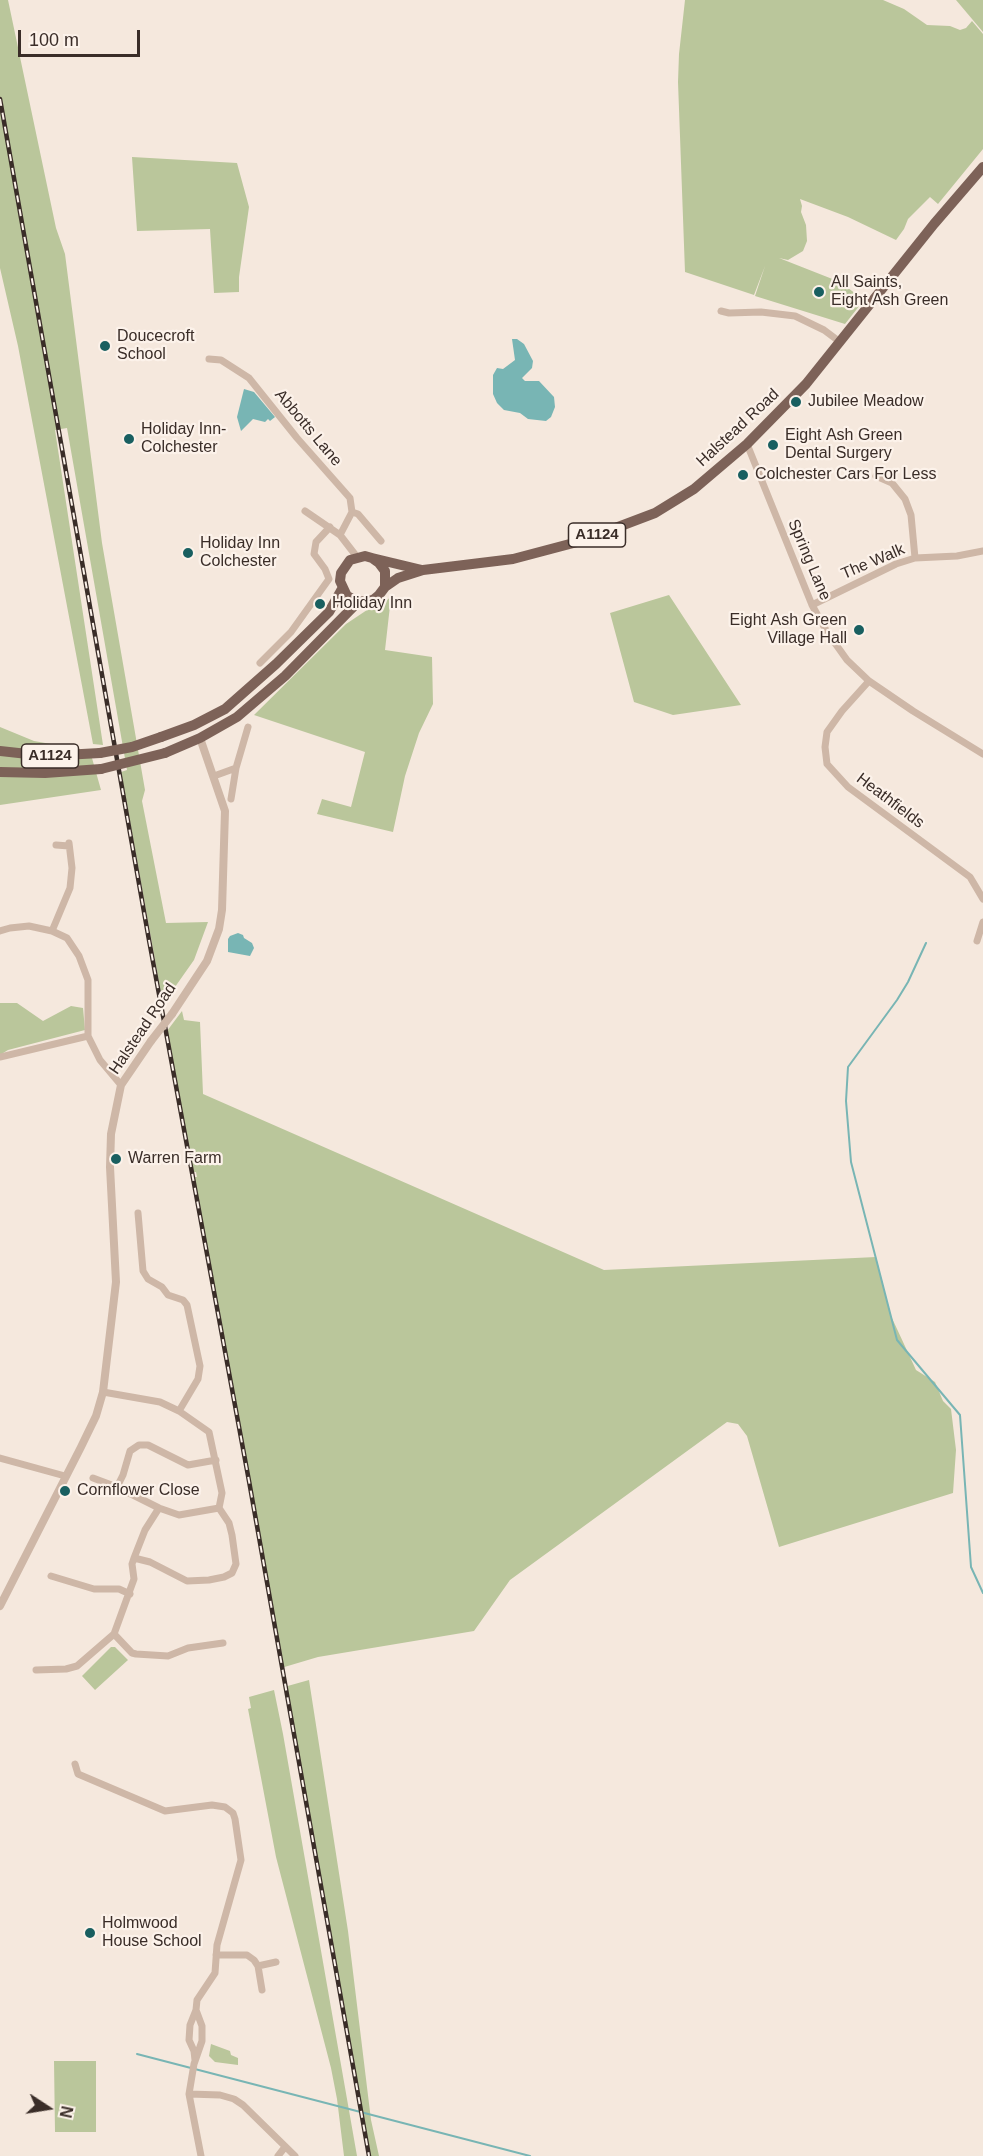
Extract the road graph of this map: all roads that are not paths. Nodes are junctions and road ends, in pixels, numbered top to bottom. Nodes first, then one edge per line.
1 (983, 167) edge
2 (721, 311) dead end
3 (840, 342) junction
4 (209, 359) dead end
5 (747, 444) junction
6 (876, 476) dead end
7 (305, 511) dead end
8 (352, 512) junction
9 (330, 527) junction
10 (340, 535) junction
11 (381, 541) dead end
12 (983, 551) edge
13 (357, 557) junction
14 (372, 558) junction
15 (915, 558) junction
16 (423, 570) junction
17 (385, 587) junction
18 (342, 589) junction
19 (358, 602) junction
20 (812, 604) junction
21 (260, 663) dead end
22 (869, 681) junction
23 (248, 727) dead end
24 (200, 738) junction
25 (0, 751) edge
26 (983, 754) edge
27 (236, 768) junction
28 (0, 772) edge
29 (214, 776) junction
30 (231, 799) dead end
31 (56, 845) dead end
32 (983, 899) edge
33 (983, 922) edge
34 (0, 931) edge
35 (52, 931) junction
36 (977, 941) dead end
37 (88, 1036) junction
38 (0, 1057) edge
39 (121, 1085) junction
40 (138, 1213) dead end
41 (102, 1392) junction
42 (179, 1411) junction
43 (0, 1458) edge
44 (216, 1460) junction
45 (65, 1476) junction
46 (93, 1478) dead end
47 (117, 1486) junction
48 (159, 1508) junction
49 (219, 1508) junction
50 (134, 1558) junction
51 (51, 1576) dead end
52 (130, 1594) junction
53 (0, 1606) edge
54 (114, 1634) junction
55 (223, 1643) dead end
56 (36, 1670) dead end
57 (75, 1764) dead end
58 (216, 1955) junction
59 (276, 1962) dead end
60 (258, 1966) junction
61 (262, 1990) dead end
62 (196, 2010) junction
63 (194, 2062) junction
64 (189, 2094) junction
65 (285, 2147) junction
66 (201, 2156) edge
67 (278, 2156) edge
68 (295, 2156) edge

1 - 3 main road, Halstead Road / A1124
2 - 3 street
3 - 5 main road, Halstead Road / A1124
4 - 8 street, Abbotts Lane
5 - 16 main road, Halstead Road / A1124
5 - 20 street, Spring Lane
6 - 15 street
7 - 9 street
8 - 10 street
8 - 11 street
9 - 10 street
9 - 21 street
10 - 13 street
12 - 15 street, The Walk
13 - 14 main road
13 - 18 main road
14 - 16 main road, Halstead Road / A1124
14 - 17 main road
15 - 20 street, The Walk
16 - 17 main road, Halstead Road / A1124
17 - 19 main road
18 - 19 main road
18 - 25 main road, A1124, bridge
19 - 24 main road, A1124
20 - 22 street, Spring Lane
22 - 26 street, Spring Lane
22 - 32 street, Heathfields
23 - 27 street
24 - 28 main road, A1124, bridge
24 - 29 street, Halstead Road
27 - 29 street
27 - 30 street
29 - 39 street, Halstead Road, bridge
31 - 35 street
33 - 36 street
34 - 35 street
35 - 37 street
37 - 38 street
37 - 39 street
39 - 41 street, Halstead Road
40 - 42 street
41 - 42 street
41 - 45 street, Halstead Road
42 - 44 street
43 - 45 street
44 - 47 street
44 - 49 street
45 - 53 street, Halstead Road
46 - 47 street
47 - 48 street
48 - 49 street
48 - 50 street
49 - 50 street
50 - 52 street
51 - 52 street
52 - 54 street
54 - 55 street
54 - 56 street
57 - 58 street
58 - 60 street
58 - 62 street
59 - 60 street
60 - 61 street
62 - 63 street
62 - 63 street
63 - 64 street
64 - 65 street
64 - 66 street
65 - 67 street
65 - 68 street

